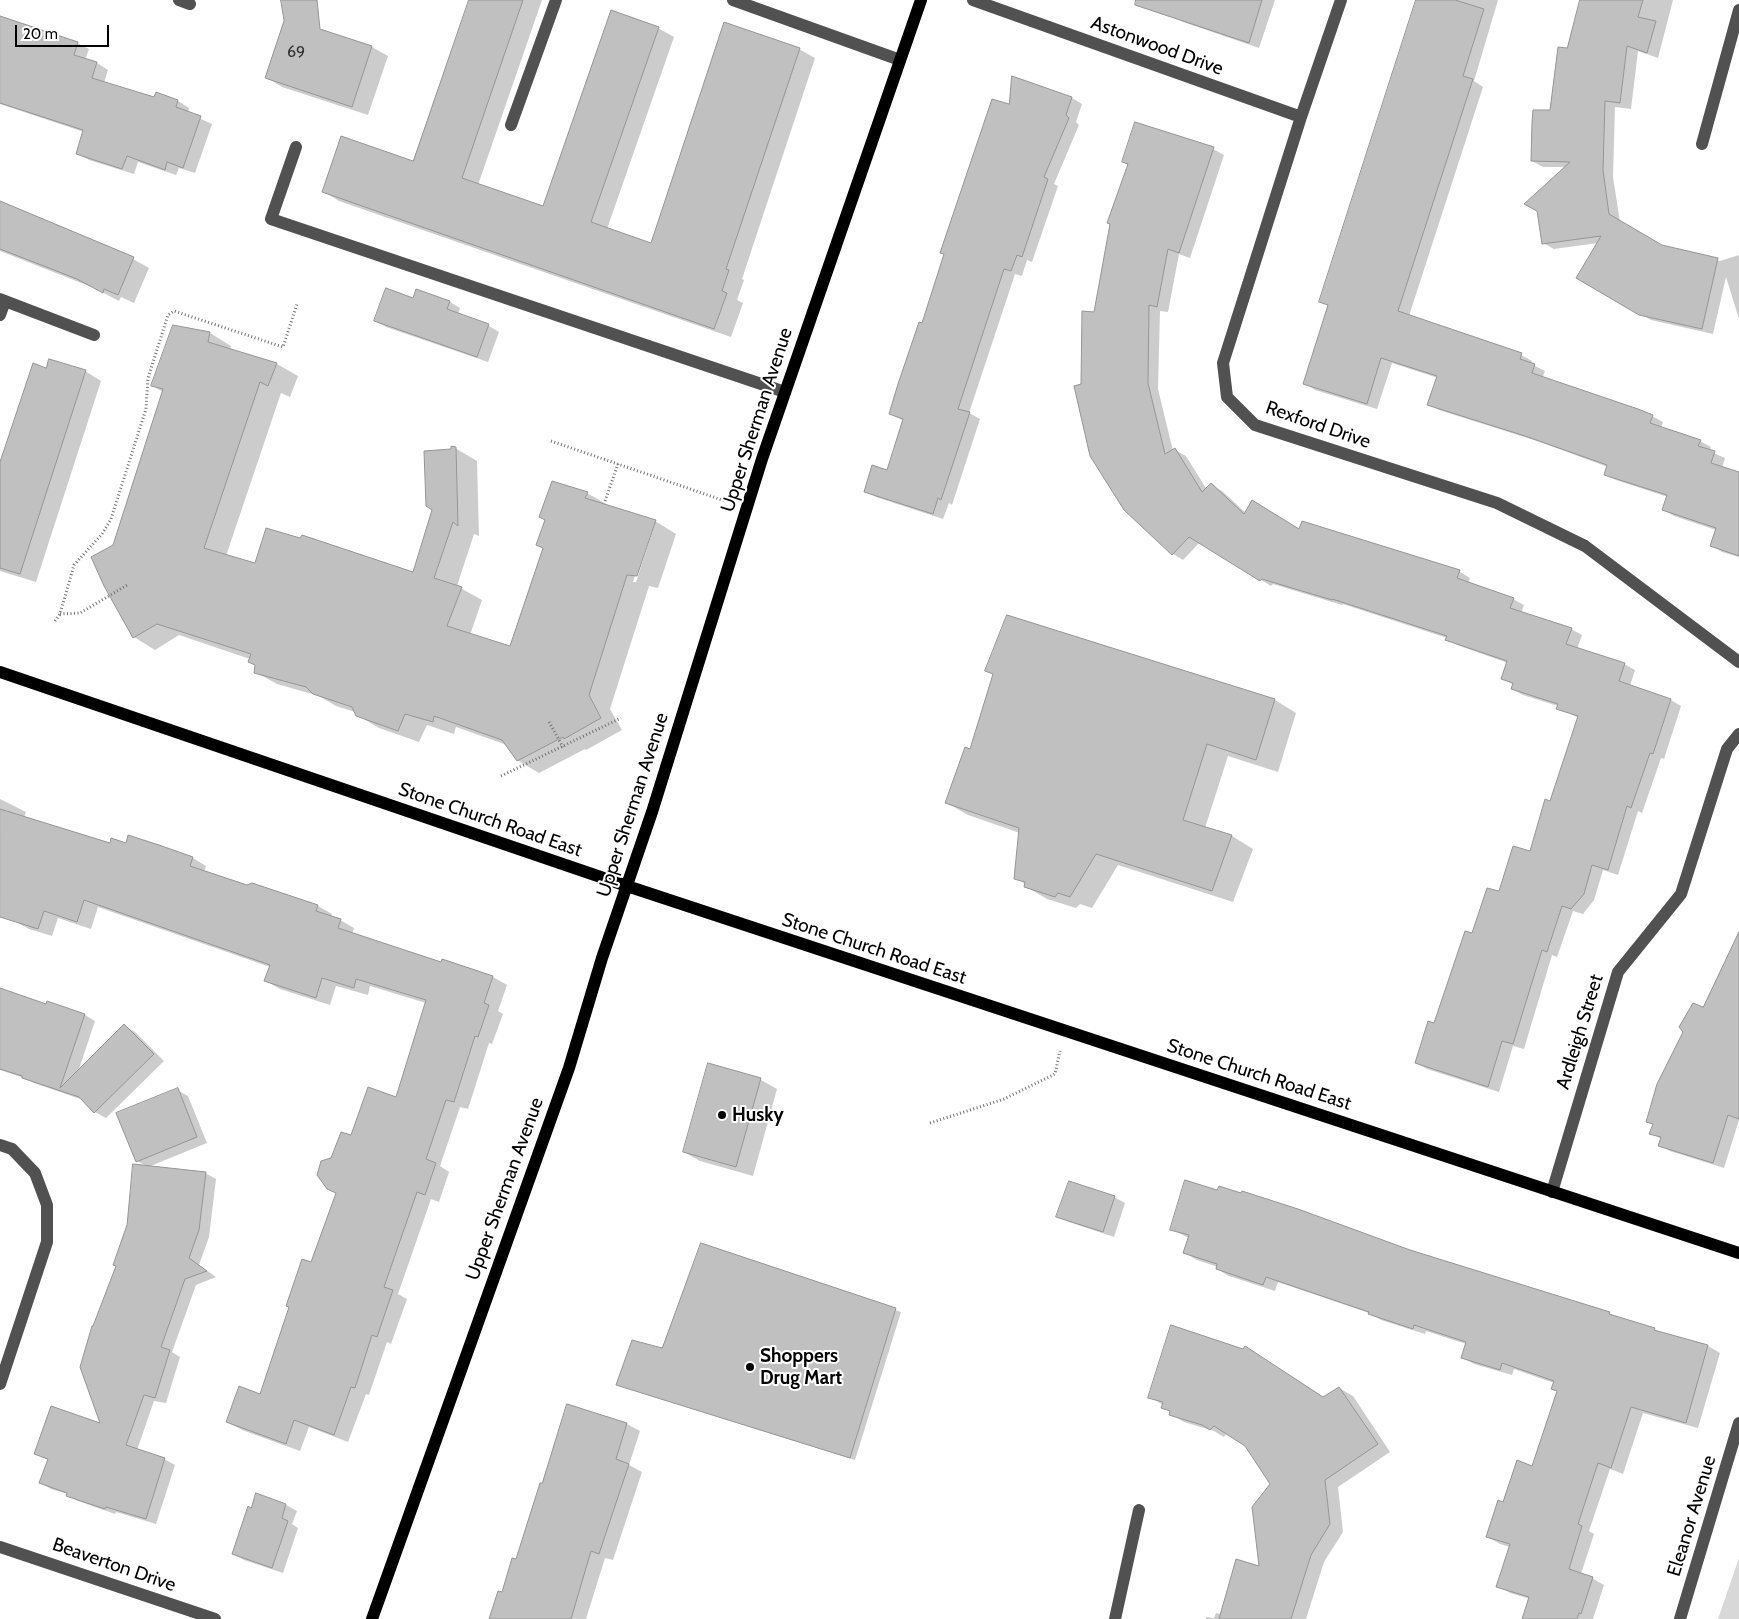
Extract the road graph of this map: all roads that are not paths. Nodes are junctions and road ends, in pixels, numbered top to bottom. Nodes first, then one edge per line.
1 (556, 0) edge
2 (733, 0) edge
3 (921, 0) edge
4 (973, 0) edge
5 (1341, 0) edge
6 (1739, 10) edge
7 (900, 60) junction
8 (1301, 117) junction
9 (511, 125) dead end
10 (1702, 144) dead end
11 (296, 147) dead end
12 (2, 300) edge
13 (0, 316) edge
14 (94, 335) dead end
15 (785, 392) junction
16 (1739, 662) edge
17 (0, 672) edge
18 (1739, 734) edge
19 (627, 886) junction
20 (0, 1145) edge
21 (1552, 1192) junction
22 (1739, 1253) edge
23 (0, 1384) edge
24 (1739, 1423) edge
25 (1139, 1510) dead end
26 (0, 1547) edge
27 (215, 1619) edge
28 (372, 1619) edge
29 (1115, 1619) edge
30 (1680, 1619) edge

1 - 9 street
2 - 7 street
3 - 7 main road, Upper Sherman Avenue
4 - 8 street, Astonwood Drive
5 - 8 street, Rexford Drive
6 - 10 street
7 - 15 main road, Upper Sherman Avenue
8 - 16 street, Rexford Drive
11 - 15 street
12 - 13 street
12 - 14 street
15 - 19 main road, Upper Sherman Avenue
17 - 19 main road, Stone Church Road East
18 - 21 street, Ardleigh Street
19 - 21 main road, Stone Church Road East
19 - 28 main road, Upper Sherman Avenue
20 - 23 street
21 - 22 main road, Stone Church Road East
24 - 30 street, Eleanor Avenue
25 - 29 street
26 - 27 street, Beaverton Drive

